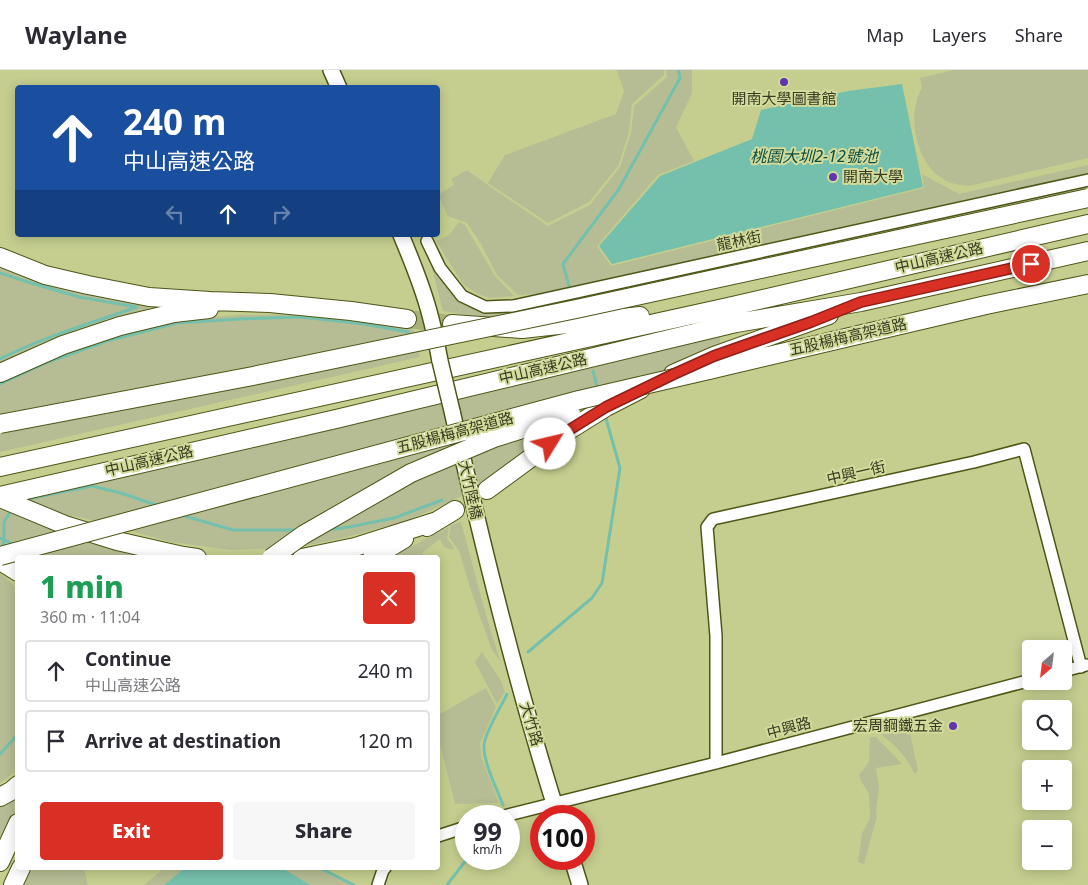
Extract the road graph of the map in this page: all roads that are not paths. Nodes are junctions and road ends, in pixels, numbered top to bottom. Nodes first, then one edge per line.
1 (331, 70) edge
2 (337, 85) edge
3 (1088, 180) edge
4 (1088, 198) edge
5 (1088, 224) edge
6 (402, 237) edge
7 (427, 241) dead end
8 (1088, 251) edge
9 (0, 257) edge
10 (1088, 284) edge
11 (861, 302) junction
12 (297, 306) junction
13 (728, 307) junction
14 (408, 318) tunnel mouth
15 (452, 324) tunnel mouth
16 (709, 370) junction
17 (0, 373) edge
18 (0, 424) edge
19 (0, 467) edge
20 (487, 490) dead end
21 (0, 497) edge
22 (455, 510) dead end
23 (437, 521) junction
24 (179, 555) edge
25 (275, 555) edge
26 (316, 555) edge
27 (377, 555) edge
28 (0, 556) edge
29 (0, 561) edge
30 (15, 570) edge
31 (506, 631) joint
32 (1084, 666) edge
33 (1022, 682) edge
34 (716, 763) junction
35 (15, 788) edge
36 (0, 798) edge
37 (555, 805) edge
38 (573, 805) edge
39 (15, 830) edge
40 (455, 831) edge
41 (440, 835) edge
42 (0, 862) edge
43 (20, 870) edge
44 (383, 870) edge
45 (575, 870) edge
46 (13, 885) edge
47 (378, 885) edge
48 (580, 885) edge

1 - 2 main road
3 - 7 street, 龍林街
4 - 18 highway, bridge
5 - 13 highway, 中山高速公路
6 - 31 main road, 大竹陸橋, bridge
8 - 11 highway, 中山高速公路
9 - 12 highway
10 - 16 highway, 五股楊梅高架道路
11 - 20 highway
11 - 21 highway, 中山高速公路
12 - 14 highway
12 - 17 highway
13 - 15 highway
13 - 19 highway, 中山高速公路
16 - 25 highway, bridge
16 - 28 highway, 五股楊梅高架道路, bridge
21 - 24 highway
22 - 23 highway
23 - 26 highway
23 - 27 highway
29 - 30 highway
31 - 37 main road, 大竹路
32 - 34 street, 中興一街
33 - 34 street, 中興路
34 - 38 street, 中興路
35 - 36 highway
39 - 42 highway
40 - 41 street
43 - 46 highway
44 - 47 street
45 - 48 main road

